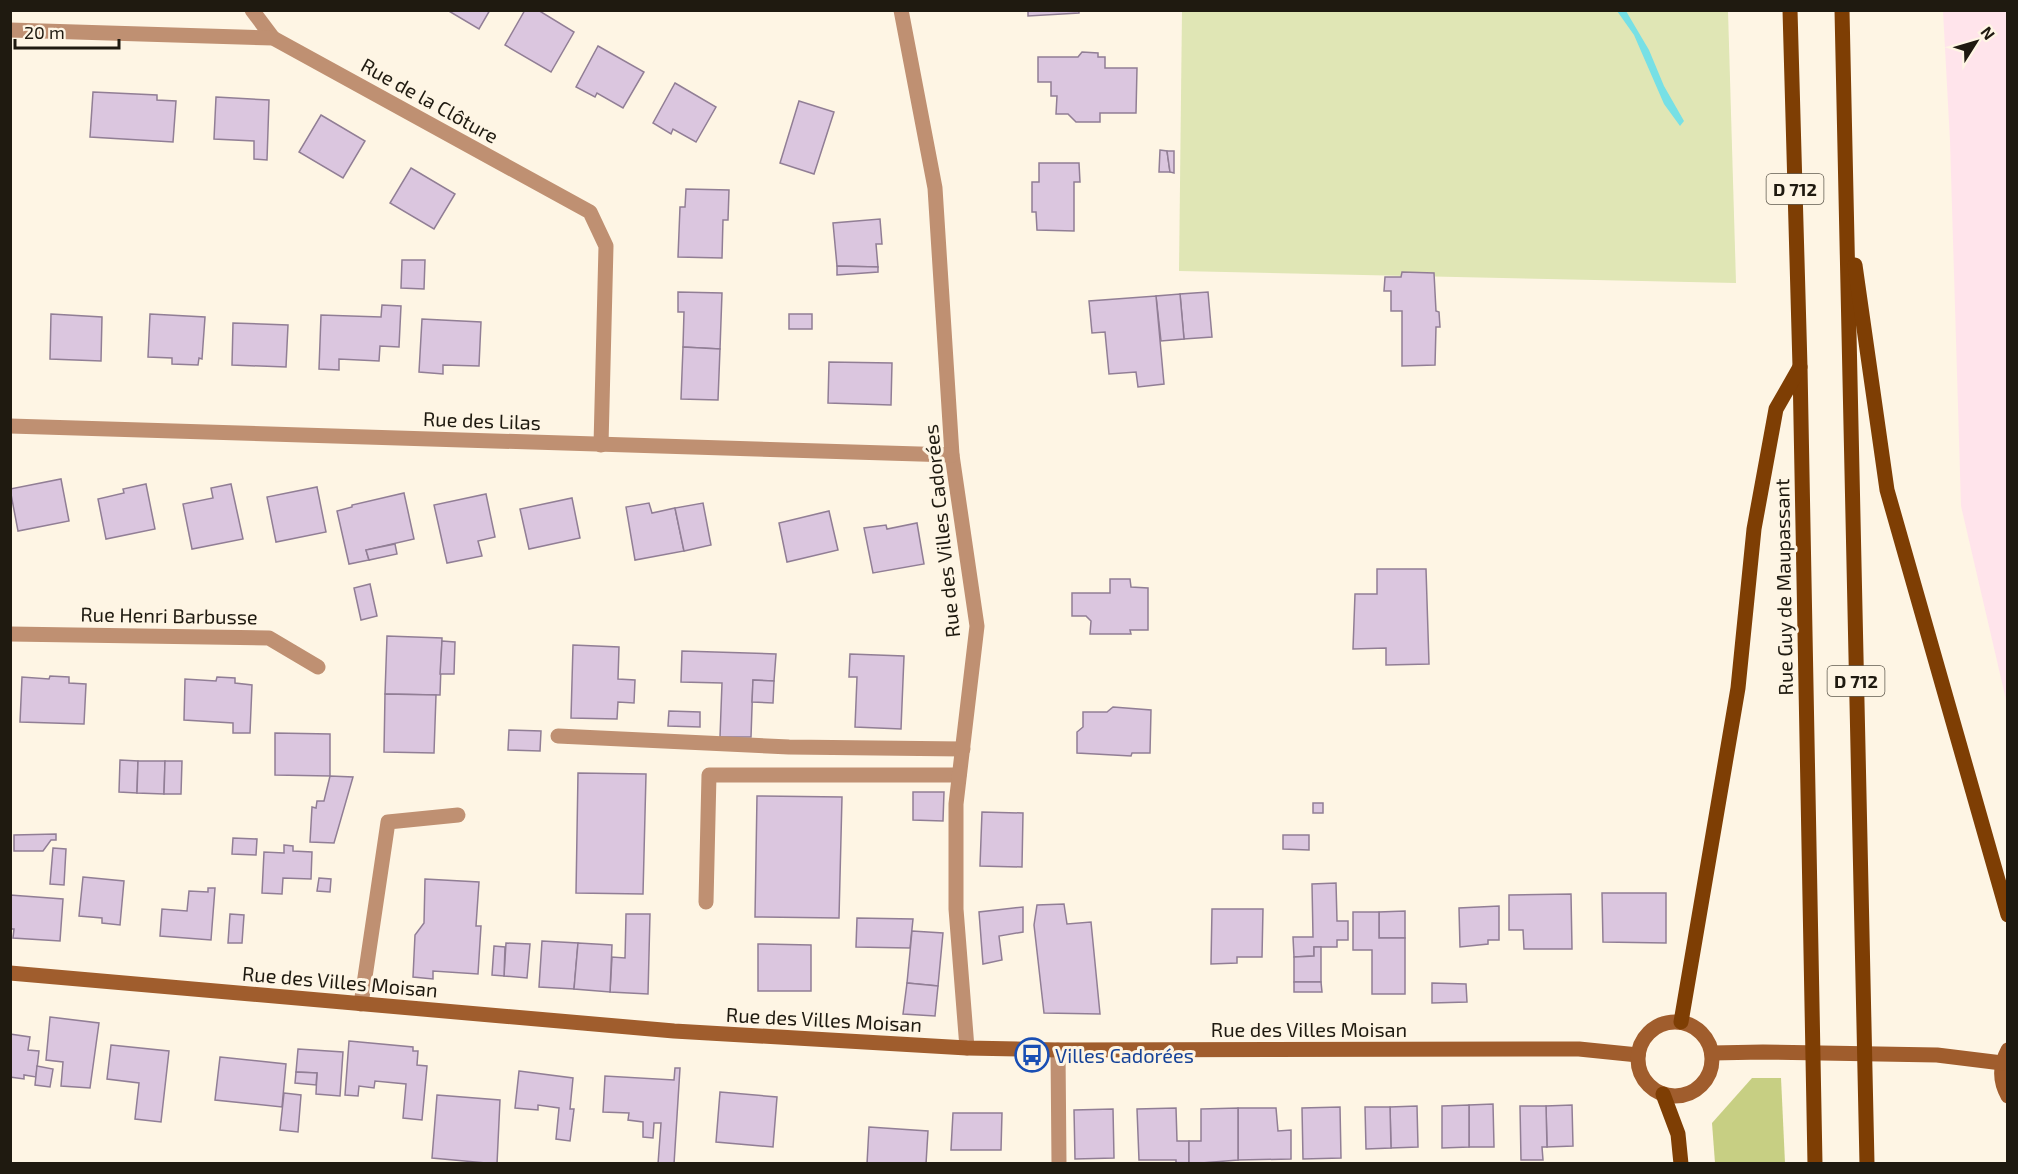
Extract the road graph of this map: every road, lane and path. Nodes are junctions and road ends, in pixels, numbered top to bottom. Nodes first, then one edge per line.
1 (252, 10) edge
2 (901, 10) edge
3 (1790, 10) edge
4 (1842, 10) edge
5 (10, 30) edge
6 (273, 38) junction
7 (1845, 198) junction
8 (1800, 367) junction
9 (10, 426) edge
10 (601, 445) junction
11 (952, 455) junction
12 (10, 634) edge
13 (318, 667) dead end
14 (558, 736) dead end
15 (963, 749) junction
16 (959, 775) junction
17 (458, 815) dead end
18 (706, 902) dead end
19 (2007, 915) edge
20 (10, 973) edge
21 (362, 1004) junction
22 (1681, 1022) junction
23 (967, 1048) junction
24 (1058, 1050) junction
25 (1712, 1053) junction
26 (1638, 1055) junction
27 (2005, 1056) edge
28 (1663, 1094) junction
29 (2007, 1095) edge
30 (1059, 1164) edge
31 (1681, 1164) edge
32 (1815, 1164) edge
33 (1867, 1164) edge

1 - 6 street
2 - 11 street, Rue des Villes Cadorées
3 - 8 main road, Rue Guy de Maupassant / D 712
4 - 7 main road, D 712
5 - 6 street, Rue de la Clôture
6 - 10 street, Rue de la Clôture
7 - 19 main road
7 - 33 main road, D 712
8 - 22 main road
8 - 32 main road, Rue Guy de Maupassant / D 712
9 - 10 street, Rue des Lilas
10 - 11 street, Rue des Lilas
11 - 15 street, Rue des Villes Cadorées
12 - 13 street, Rue Henri Barbusse
14 - 15 street
15 - 16 street, Rue des Villes Cadorées
16 - 18 street
16 - 23 street, Rue des Villes Cadorées
17 - 21 street
20 - 21 main road, Rue des Villes Moisan
21 - 23 main road, Rue des Villes Moisan
22 - 25 main road
22 - 26 main road
23 - 24 main road, Rue des Villes Moisan
24 - 26 main road, Rue des Villes Moisan
24 - 30 street
25 - 27 main road
25 - 28 main road
26 - 28 main road
27 - 29 main road
28 - 31 main road

